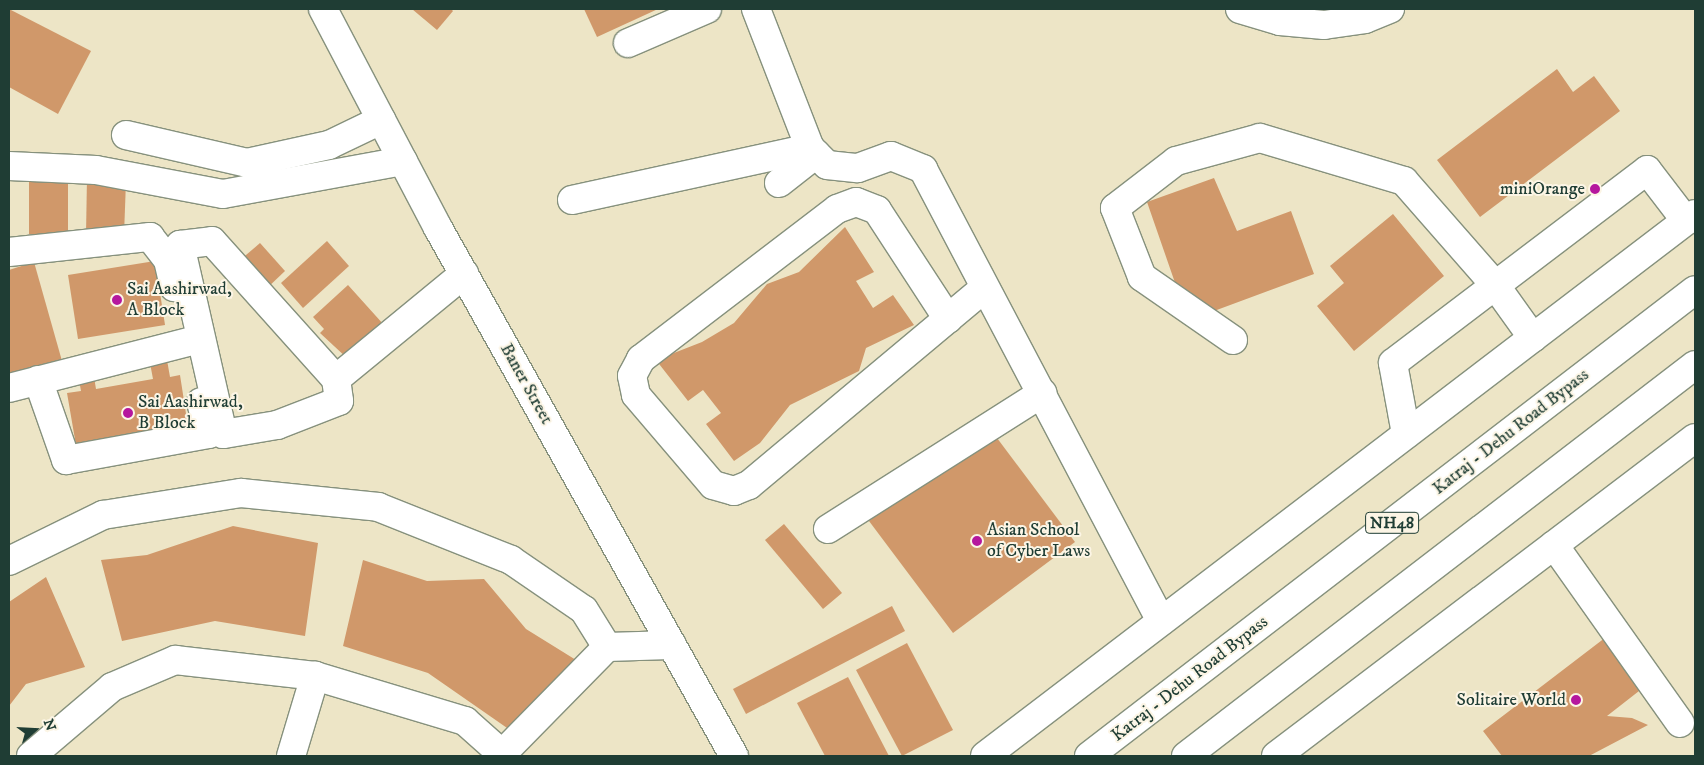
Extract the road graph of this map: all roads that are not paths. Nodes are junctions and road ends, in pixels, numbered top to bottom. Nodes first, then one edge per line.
1 (322, 9) edge
2 (707, 9) edge
3 (756, 9) edge
4 (1240, 9) edge
5 (1390, 9) edge
6 (628, 43) dead end
7 (381, 120) junction
8 (126, 135) dead end
9 (813, 151) junction
10 (403, 161) junction
11 (9, 166) edge
12 (779, 183) dead end
13 (572, 200) dead end
14 (1691, 218) edge
15 (9, 252) edge
16 (464, 274) junction
17 (1495, 285) junction
18 (985, 288) junction
19 (1695, 290) edge
20 (948, 319) junction
21 (1533, 338) junction
22 (1233, 340) dead end
23 (188, 342) junction
24 (1695, 365) edge
25 (336, 379) junction
26 (38, 380) junction
27 (9, 388) edge
28 (1042, 392) junction
29 (1406, 434) junction
30 (1695, 438) edge
31 (828, 529) dead end
32 (1554, 545) junction
33 (9, 561) edge
34 (1161, 621) junction
35 (672, 646) junction
36 (607, 647) junction
37 (315, 676) junction
38 (1680, 723) dead end
39 (31, 756) edge
40 (292, 756) edge
41 (734, 756) edge
42 (985, 756) edge
43 (1089, 756) edge
44 (1186, 756) edge
45 (1276, 756) edge

1 - 7 main road, Baner Street
2 - 6 main road
3 - 9 main road
4 - 5 main road
7 - 8 main road
7 - 10 main road, Baner Street
9 - 12 main road
9 - 13 main road
9 - 18 main road
10 - 11 main road
10 - 16 main road, Baner Street
14 - 17 main road
14 - 21 main road
15 - 23 main road
16 - 25 main road
16 - 35 main road, Baner Street
17 - 21 main road
17 - 22 main road
17 - 29 main road
18 - 20 main road
18 - 28 main road
19 - 43 main road, Katraj - Dehu Road Bypass / NH48
20 - 20 main road
21 - 29 main road
23 - 26 main road
23 - 26 main road
24 - 44 main road
25 - 25 main road
26 - 27 main road
28 - 31 main road
28 - 34 main road
29 - 34 main road
30 - 32 main road
32 - 38 main road
32 - 45 main road
33 - 36 main road
34 - 42 main road
35 - 36 main road
35 - 41 main road, Baner Street
36 - 37 main road
37 - 39 main road
37 - 40 main road

